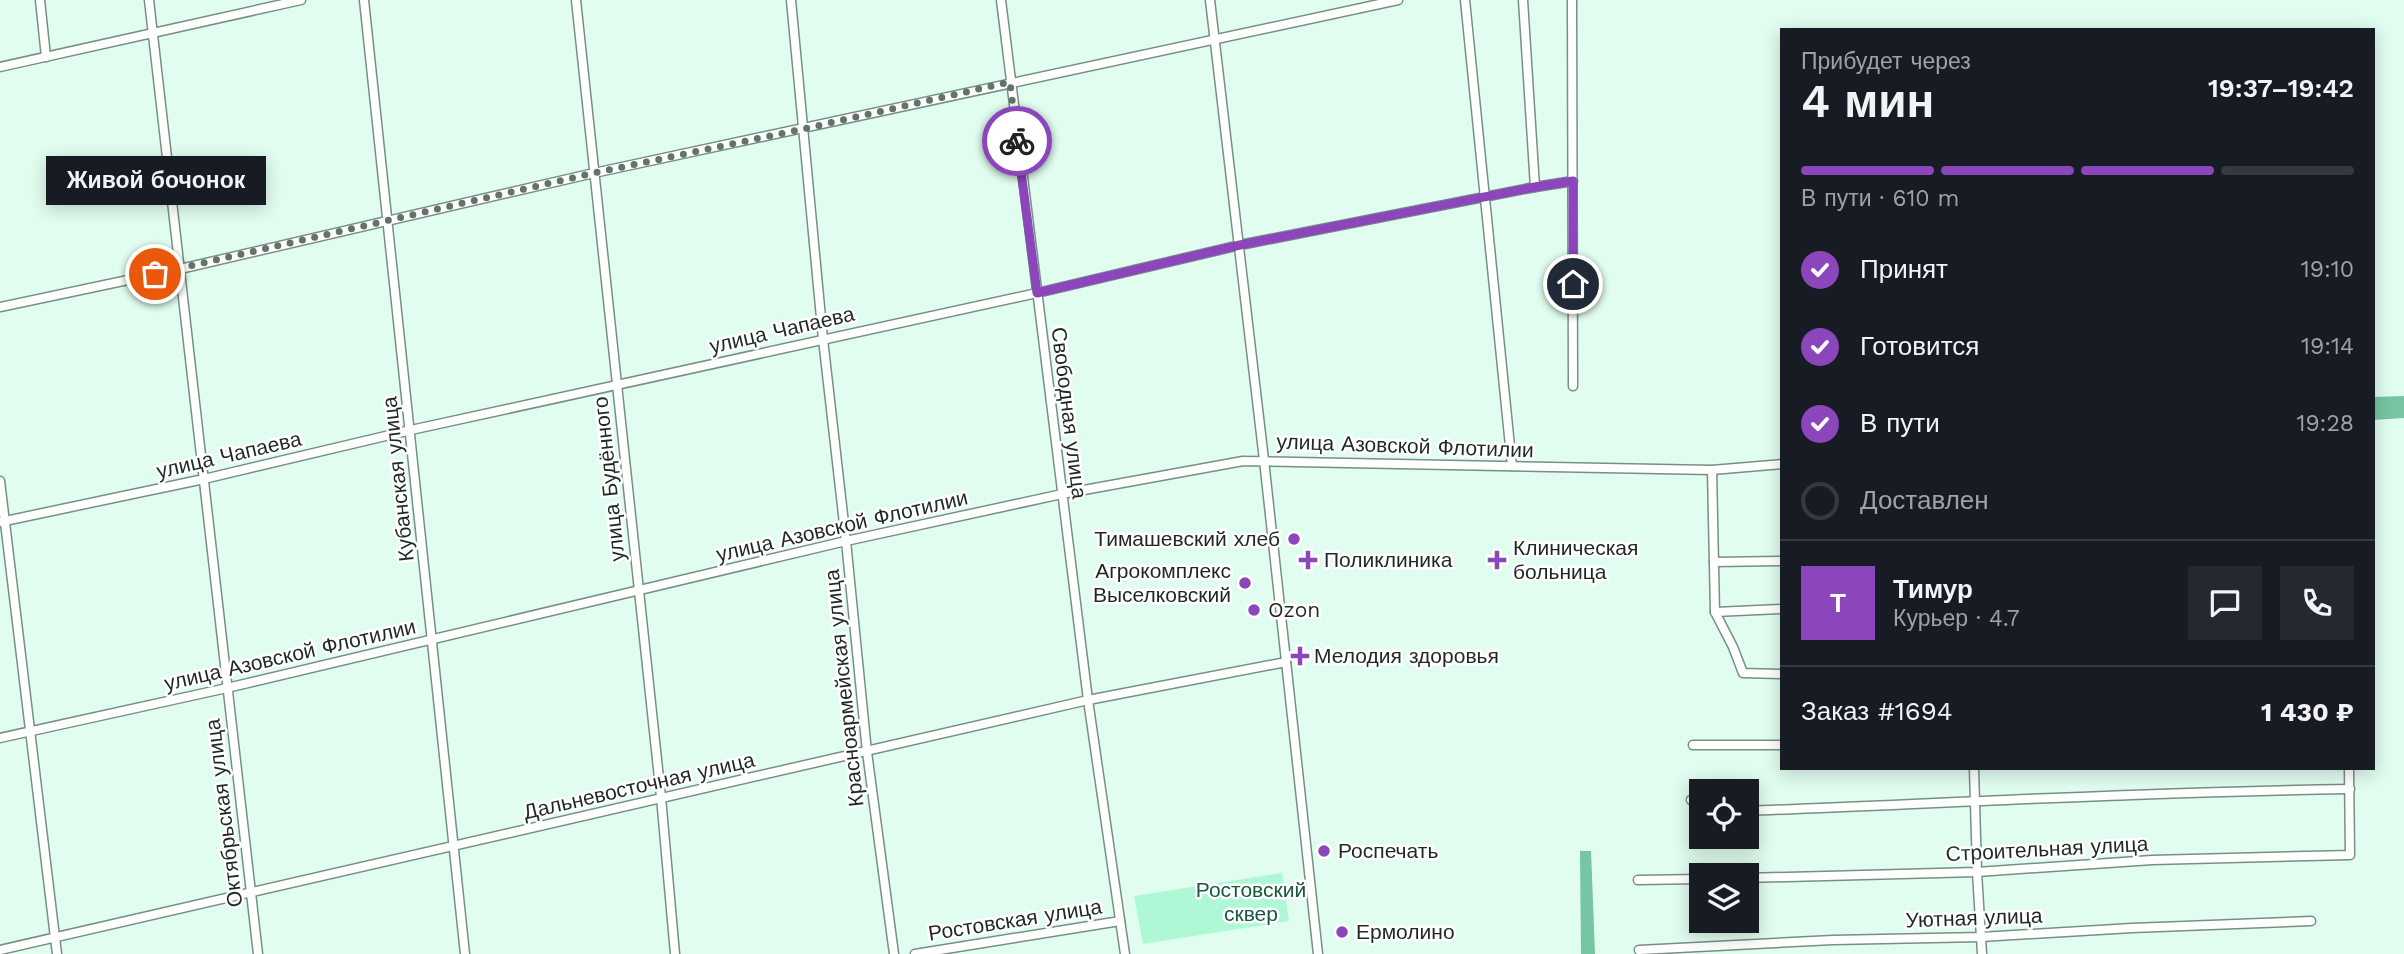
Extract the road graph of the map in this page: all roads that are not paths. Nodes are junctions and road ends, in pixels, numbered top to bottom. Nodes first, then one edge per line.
1 (40, 0) edge
2 (149, 0) edge
3 (301, 0) edge
4 (364, 0) edge
5 (576, 0) edge
6 (791, 0) edge
7 (1001, 0) edge
8 (1210, 0) edge
9 (1398, 0) edge
10 (1465, 0) edge
11 (1523, 0) edge
12 (1572, 0) edge
13 (152, 32) junction
14 (1215, 38) junction
15 (46, 57) junction
16 (0, 67) edge
17 (1010, 82) junction
18 (803, 129) junction
19 (594, 173) junction
20 (1573, 181) junction
21 (1535, 187) junction
22 (1487, 197) junction
23 (388, 221) junction
24 (1240, 245) junction
25 (180, 269) junction
26 (1037, 293) junction
27 (0, 307) edge
28 (822, 339) junction
29 (618, 385) junction
30 (1573, 386) dead end
31 (411, 430) junction
32 (1264, 460) junction
33 (1780, 464) edge
34 (1512, 466) junction
35 (1708, 470) junction
36 (204, 479) junction
37 (0, 481) edge
38 (1062, 494) junction
39 (2, 521) edge
40 (846, 541) junction
41 (1780, 561) edge
42 (1714, 562) junction
43 (638, 591) junction
44 (1780, 609) edge
45 (1715, 612) junction
46 (433, 639) junction
47 (1286, 662) junction
48 (1780, 674) edge
49 (227, 688) junction
50 (1088, 700) junction
51 (30, 732) junction
52 (0, 738) edge
53 (1693, 745) dead end
54 (1780, 745) edge
55 (867, 752) junction
56 (1974, 770) edge
57 (2349, 770) edge
58 (2350, 789) junction
59 (661, 797) junction
60 (1975, 802) junction
61 (1759, 810) edge
62 (453, 847) junction
63 (1977, 872) junction
64 (1759, 878) edge
65 (1689, 879) edge
66 (1638, 880) dead end
67 (251, 893) junction
68 (1120, 921) junction
69 (2311, 921) dead end
70 (1981, 937) junction
71 (55, 938) junction
72 (0, 950) edge
73 (1639, 950) dead end
74 (57, 954) edge
75 (258, 954) edge
76 (465, 954) edge
77 (674, 954) edge
78 (894, 954) edge
79 (915, 954) edge
80 (1125, 954) edge
81 (1318, 954) edge
82 (1982, 954) edge

1 - 15 street
2 - 13 street, Октябрьская улица
3 - 13 street
4 - 23 street, Кубанская улица
5 - 19 street, улица Будённого
6 - 18 street, Красноармейская улица
7 - 17 street, Свободная улица
8 - 14 street
9 - 14 street
10 - 22 street
11 - 21 street
12 - 20 street
13 - 15 street
13 - 25 street, Октябрьская улица
14 - 17 street
14 - 24 street
15 - 16 street
17 - 18 street
17 - 26 street, Свободная улица
18 - 19 street
18 - 28 street, Красноармейская улица
19 - 23 street
19 - 29 street, улица Будённого
20 - 21 street, улица Чапаева
20 - 30 street
21 - 22 street, улица Чапаева
22 - 24 street, улица Чапаева
22 - 34 street
23 - 25 street
23 - 31 street, Кубанская улица
24 - 26 street, улица Чапаева
24 - 32 street
25 - 27 street
25 - 36 street, Октябрьская улица
26 - 28 street, улица Чапаева
26 - 38 street, Свободная улица
28 - 29 street, улица Чапаева
28 - 40 street, Красноармейская улица
29 - 31 street, улица Чапаева
29 - 43 street, улица Будённого
31 - 36 street, улица Чапаева
31 - 46 street, Кубанская улица
32 - 34 street, улица Азовской Флотилии
32 - 38 street, улица Азовской Флотилии
32 - 47 street
33 - 35 street, улица Азовской Флотилии
34 - 35 street, улица Азовской Флотилии
35 - 42 street
36 - 39 street, улица Чапаева
36 - 49 street, Октябрьская улица
37 - 39 street
38 - 40 street, улица Азовской Флотилии
38 - 50 street, Свободная улица
39 - 51 street
40 - 43 street, улица Азовской Флотилии
40 - 55 street, Красноармейская улица
41 - 42 street
42 - 45 street
43 - 46 street, улица Азовской Флотилии
43 - 59 street, улица Будённого
44 - 45 street
45 - 48 street
46 - 49 street, улица Азовской Флотилии
46 - 62 street, Кубанская улица
47 - 50 street, Дальневосточная улица
47 - 81 street
49 - 51 street, улица Азовской Флотилии
49 - 67 street, Октябрьская улица
50 - 55 street, Дальневосточная улица
50 - 68 street, Свободная улица
51 - 52 street, улица Азовской Флотилии
51 - 71 street
53 - 54 street
55 - 59 street, Дальневосточная улица
55 - 78 street, Красноармейская улица
56 - 60 street
57 - 58 street
58 - 60 street
58 - 63 street, Строительная улица
59 - 62 street, Дальневосточная улица
59 - 77 street, улица Будённого
60 - 61 street
60 - 63 street
62 - 67 street, Дальневосточная улица
62 - 76 street, Кубанская улица
63 - 64 street, Строительная улица
63 - 70 street
65 - 66 street
67 - 71 street, Дальневосточная улица
67 - 75 street, Октябрьская улица
68 - 79 street, Ростовская улица
68 - 80 street, Свободная улица
69 - 70 street, Уютная улица
70 - 73 street, Уютная улица
70 - 82 street
71 - 72 street, Дальневосточная улица
71 - 74 street

